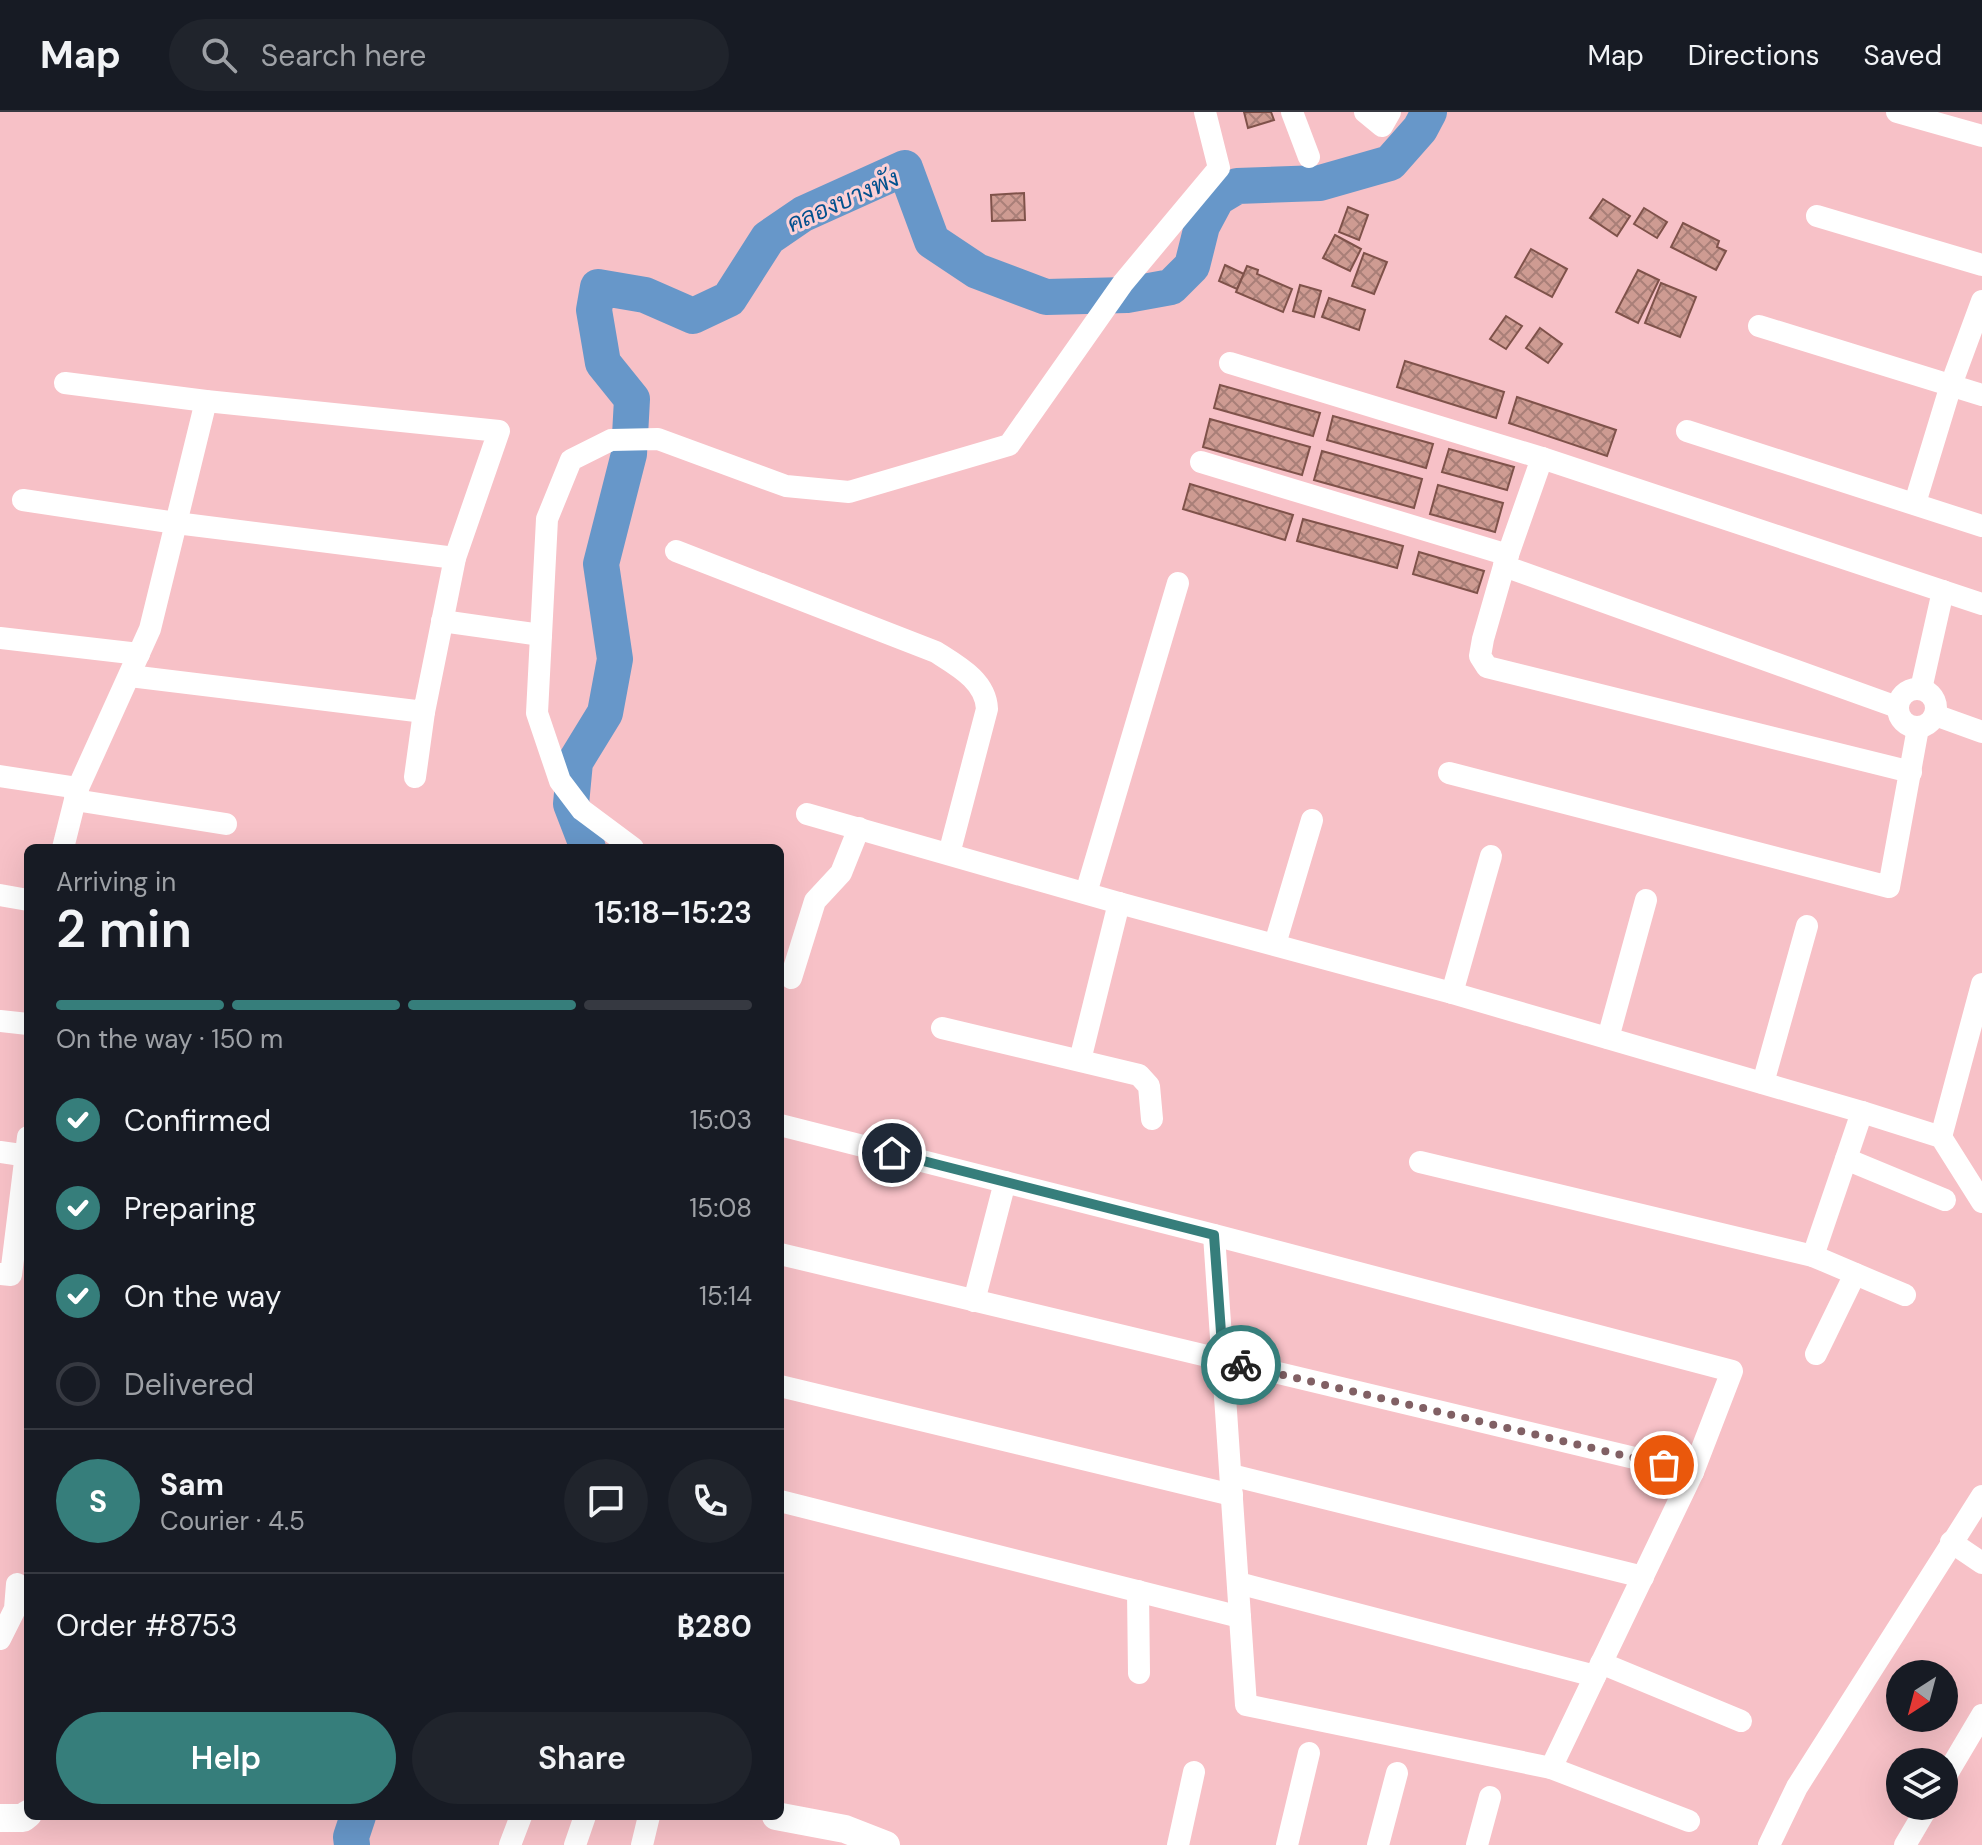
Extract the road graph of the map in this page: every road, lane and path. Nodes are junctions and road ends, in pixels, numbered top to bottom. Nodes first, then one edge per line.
1 (1205, 112) edge
2 (1292, 112) edge
3 (1365, 112) edge
4 (1390, 112) edge
5 (1897, 112) edge
6 (1982, 136) edge
7 (1309, 157) dead end
8 (1817, 216) dead end
9 (1982, 265) edge
10 (1982, 301) edge
11 (1759, 326) dead end
12 (1230, 363) dead end
13 (65, 383) dead end
14 (1951, 385) junction
15 (1982, 395) edge
16 (206, 401) junction
17 (1687, 431) dead end
18 (1542, 458) junction
19 (1201, 462) dead end
20 (23, 500) dead end
21 (1915, 503) junction
22 (176, 523) junction
23 (1982, 526) edge
24 (676, 551) dead end
25 (455, 558) junction
26 (1506, 561) junction
27 (1178, 583) dead end
28 (1943, 591) junction
29 (1982, 604) edge
30 (442, 621) junction
31 (541, 635) junction
32 (0, 638) edge
33 (139, 654) junction
34 (130, 676) junction
35 (1921, 689) junction
36 (1897, 707) junction
37 (424, 712) junction
38 (1926, 721) junction
39 (1982, 732) edge
40 (1911, 772) junction
41 (1449, 773) dead end
42 (0, 776) edge
43 (415, 777) dead end
44 (76, 794) junction
45 (807, 814) dead end
46 (1312, 820) dead end
47 (226, 824) dead end
48 (859, 828) junction
49 (64, 844) edge
50 (628, 844) edge
51 (949, 854) junction
52 (1491, 856) dead end
53 (1086, 893) junction
54 (0, 895) edge
55 (24, 899) edge
56 (1646, 900) dead end
57 (1119, 903) junction
58 (1807, 926) dead end
59 (1275, 944) junction
60 (791, 978) dead end
61 (1982, 984) edge
62 (1452, 993) junction
63 (1979, 1010) edge
64 (0, 1021) edge
65 (24, 1024) edge
66 (942, 1028) dead end
67 (1608, 1038) junction
68 (1080, 1060) junction
69 (1763, 1083) junction
70 (1862, 1112) junction
71 (1152, 1119) dead end
72 (784, 1126) edge
73 (1945, 1145) junction
74 (24, 1149) edge
75 (0, 1152) edge
76 (1846, 1159) junction
77 (1420, 1162) dead end
78 (24, 1173) edge
79 (1982, 1174) edge
80 (1005, 1182) junction
81 (1945, 1200) dead end
82 (1982, 1202) edge
83 (1214, 1235) junction
84 (784, 1255) edge
85 (1813, 1256) junction
86 (0, 1274) edge
87 (1855, 1274) junction
88 (1905, 1295) dead end
89 (974, 1301) junction
90 (1816, 1354) dead end
91 (1223, 1360) junction
92 (784, 1387) edge
93 (1693, 1472) junction
94 (1231, 1485) junction
95 (1982, 1496) edge
96 (784, 1502) edge
97 (1951, 1542) junction
98 (1982, 1563) edge
99 (1643, 1577) junction
100 (1238, 1583) junction
101 (17, 1584) dead end
102 (1138, 1591) junction
103 (1240, 1617) junction
104 (0, 1639) edge
105 (1598, 1669) junction
106 (1139, 1673) dead end
107 (1982, 1715) edge
108 (1741, 1721) dead end
109 (1309, 1753) dead end
110 (1958, 1755) edge
111 (1551, 1768) junction
112 (1194, 1772) dead end
113 (1397, 1773) dead end
114 (1490, 1797) dead end
115 (24, 1817) edge
116 (0, 1818) edge
117 (784, 1818) edge
118 (519, 1820) edge
119 (584, 1820) edge
120 (648, 1820) edge
121 (1920, 1820) edge
122 (1689, 1821) dead end
123 (510, 1845) edge
124 (575, 1845) edge
125 (642, 1845) edge
126 (886, 1845) edge
127 (1178, 1845) edge
128 (1287, 1845) edge
129 (1378, 1845) edge
130 (1477, 1845) edge
131 (1769, 1845) edge
132 (1905, 1845) edge

1 - 31 street
2 - 7 street
3 - 4 street
5 - 6 street
8 - 9 street
10 - 14 street
11 - 14 street
12 - 18 street
13 - 16 street
14 - 15 street
14 - 21 street
16 - 22 street
16 - 25 street
17 - 21 street
18 - 26 street
18 - 28 street
19 - 26 street
20 - 22 street
21 - 23 street
22 - 25 street
22 - 33 street
24 - 51 street
25 - 30 street
26 - 36 street
26 - 40 street
27 - 53 street
28 - 29 street
28 - 35 street
30 - 31 street
30 - 37 street
31 - 50 street
32 - 33 street
33 - 34 street
34 - 37 street
34 - 44 street
35 - 36 street
35 - 38 street
36 - 38 street
37 - 43 street
38 - 39 street
38 - 40 street
40 - 41 street
42 - 44 street
44 - 47 street
44 - 49 street
45 - 48 street
46 - 59 street
48 - 51 street
48 - 60 street
51 - 53 street
52 - 62 street
53 - 57 street
54 - 55 street
56 - 67 street
57 - 59 street
57 - 68 street
58 - 69 street
59 - 62 street
61 - 63 street
62 - 67 street
63 - 73 street
64 - 65 street
66 - 68 street
67 - 69 street
68 - 71 street
69 - 70 street
70 - 73 street
70 - 76 street
72 - 80 street
73 - 79 street
73 - 82 street
74 - 75 street
76 - 81 street
76 - 85 street
77 - 85 street
78 - 86 street
80 - 83 street
80 - 89 street
83 - 91 street
83 - 93 street
84 - 89 street
85 - 87 street
87 - 88 street
87 - 90 street
89 - 91 street
91 - 93 street
91 - 94 street
92 - 94 street
93 - 99 street
94 - 99 street
94 - 100 street
95 - 97 street
96 - 102 street
97 - 98 street
97 - 131 street
99 - 105 street
100 - 103 street
100 - 105 street
101 - 104 street
102 - 103 street
102 - 106 street
103 - 111 street
105 - 108 street
105 - 111 street
107 - 110 street
109 - 128 street
111 - 122 street
112 - 127 street
113 - 129 street
114 - 130 street
115 - 116 street
117 - 126 street
118 - 123 street
119 - 124 street
120 - 125 street
121 - 132 street

